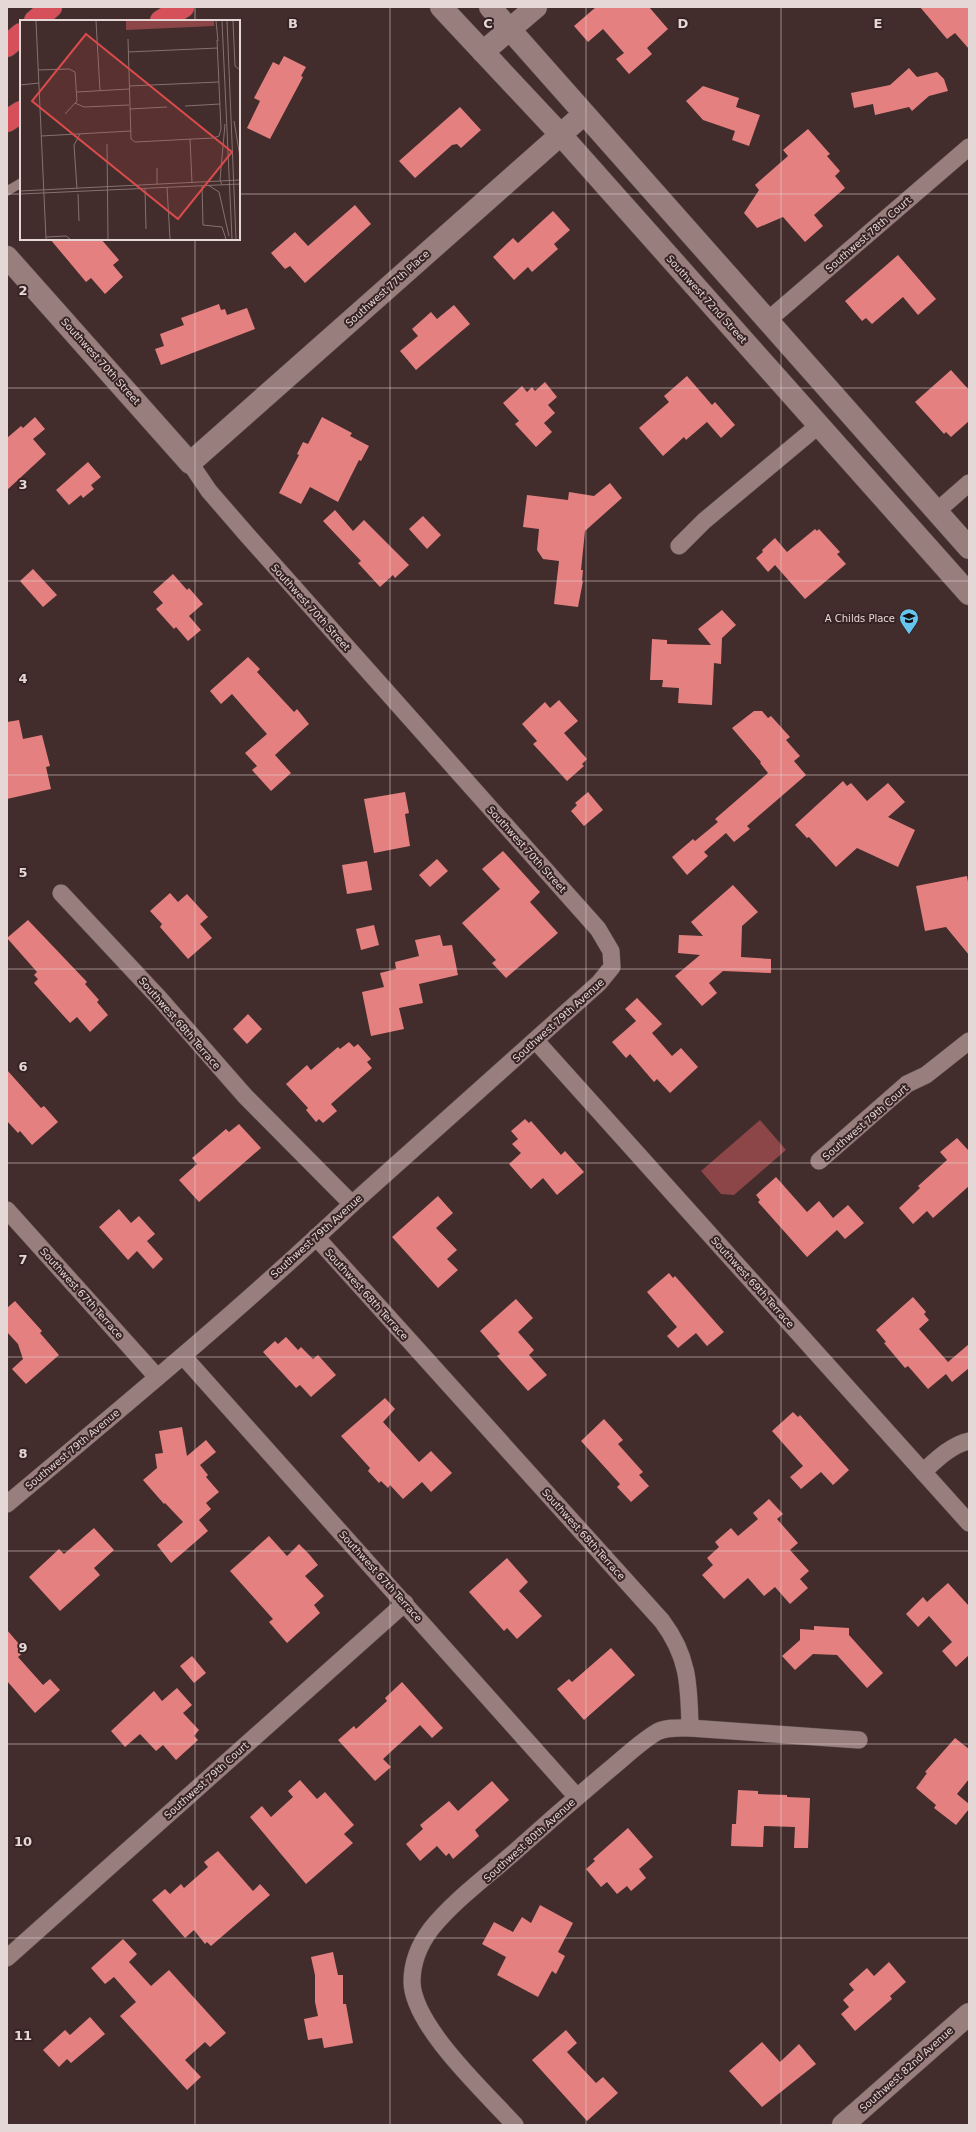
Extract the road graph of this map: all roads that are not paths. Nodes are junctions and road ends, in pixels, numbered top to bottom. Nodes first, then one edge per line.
1 (51, 7) edge
2 (183, 7) edge
3 (441, 7) edge
4 (490, 7) edge
5 (536, 7) edge
6 (36, 20) edge
7 (162, 20) edge
8 (510, 29) junction
9 (20, 35) edge
10 (7, 46) edge
11 (483, 52) junction
12 (20, 113) edge
13 (584, 114) junction
14 (7, 121) edge
15 (560, 134) junction
16 (969, 147) edge
17 (20, 184) edge
18 (7, 191) edge
19 (7, 257) edge
20 (767, 321) junction
21 (744, 341) junction
22 (819, 425) junction
23 (190, 463) junction
24 (969, 483) edge
25 (936, 512) junction
26 (679, 546) dead end
27 (969, 548) edge
28 (969, 594) edge
29 (61, 893) dead end
30 (613, 958) joint
31 (536, 1041) junction
32 (969, 1041) edge
33 (819, 1161) dead end
34 (352, 1204) junction
35 (7, 1210) edge
36 (316, 1237) junction
37 (183, 1356) junction
38 (157, 1377) junction
39 (969, 1441) edge
40 (923, 1472) junction
41 (7, 1504) edge
42 (969, 1523) edge
43 (405, 1603) junction
44 (690, 1728) junction
45 (859, 1740) dead end
46 (577, 1797) junction
47 (7, 1958) edge
48 (969, 2014) edge
49 (514, 2125) edge
50 (843, 2125) edge

1 - 6 highway
2 - 7 highway
3 - 11 main road, Southwest 72nd Street
4 - 8 main road
5 - 8 main road
8 - 11 main road
8 - 13 main road
9 - 10 highway
11 - 15 main road, Southwest 72nd Street
12 - 14 highway
13 - 15 main road, Southwest 77th Place
13 - 20 main road
15 - 21 main road, Southwest 72nd Street
15 - 23 main road, Southwest 77th Place
16 - 20 street, Southwest 78th Court
17 - 18 lane
19 - 23 main road, Southwest 70th Street
20 - 21 main road
20 - 25 main road
21 - 22 main road, Southwest 72nd Street
22 - 26 street
22 - 28 main road, Southwest 72nd Street
23 - 30 street, Southwest 70th Street
24 - 25 street
25 - 27 main road
29 - 34 street, Southwest 68th Terrace
30 - 31 street, Southwest 79th Avenue
31 - 34 street, Southwest 79th Avenue
31 - 40 street, Southwest 69th Terrace
32 - 33 street, Southwest 79th Court
34 - 36 street, Southwest 79th Avenue
35 - 38 street, Southwest 67th Terrace
36 - 37 street, Southwest 79th Avenue
36 - 44 street, Southwest 68th Terrace
37 - 38 street, Southwest 79th Avenue
37 - 43 street, Southwest 67th Terrace
38 - 41 street, Southwest 79th Avenue
39 - 40 street
40 - 42 street, Southwest 69th Terrace
43 - 46 street, Southwest 67th Terrace
43 - 47 street, Southwest 79th Court
44 - 45 street
44 - 46 street, Southwest 80th Avenue
46 - 49 street, Southwest 80th Avenue
48 - 50 main road, Southwest 82nd Avenue

